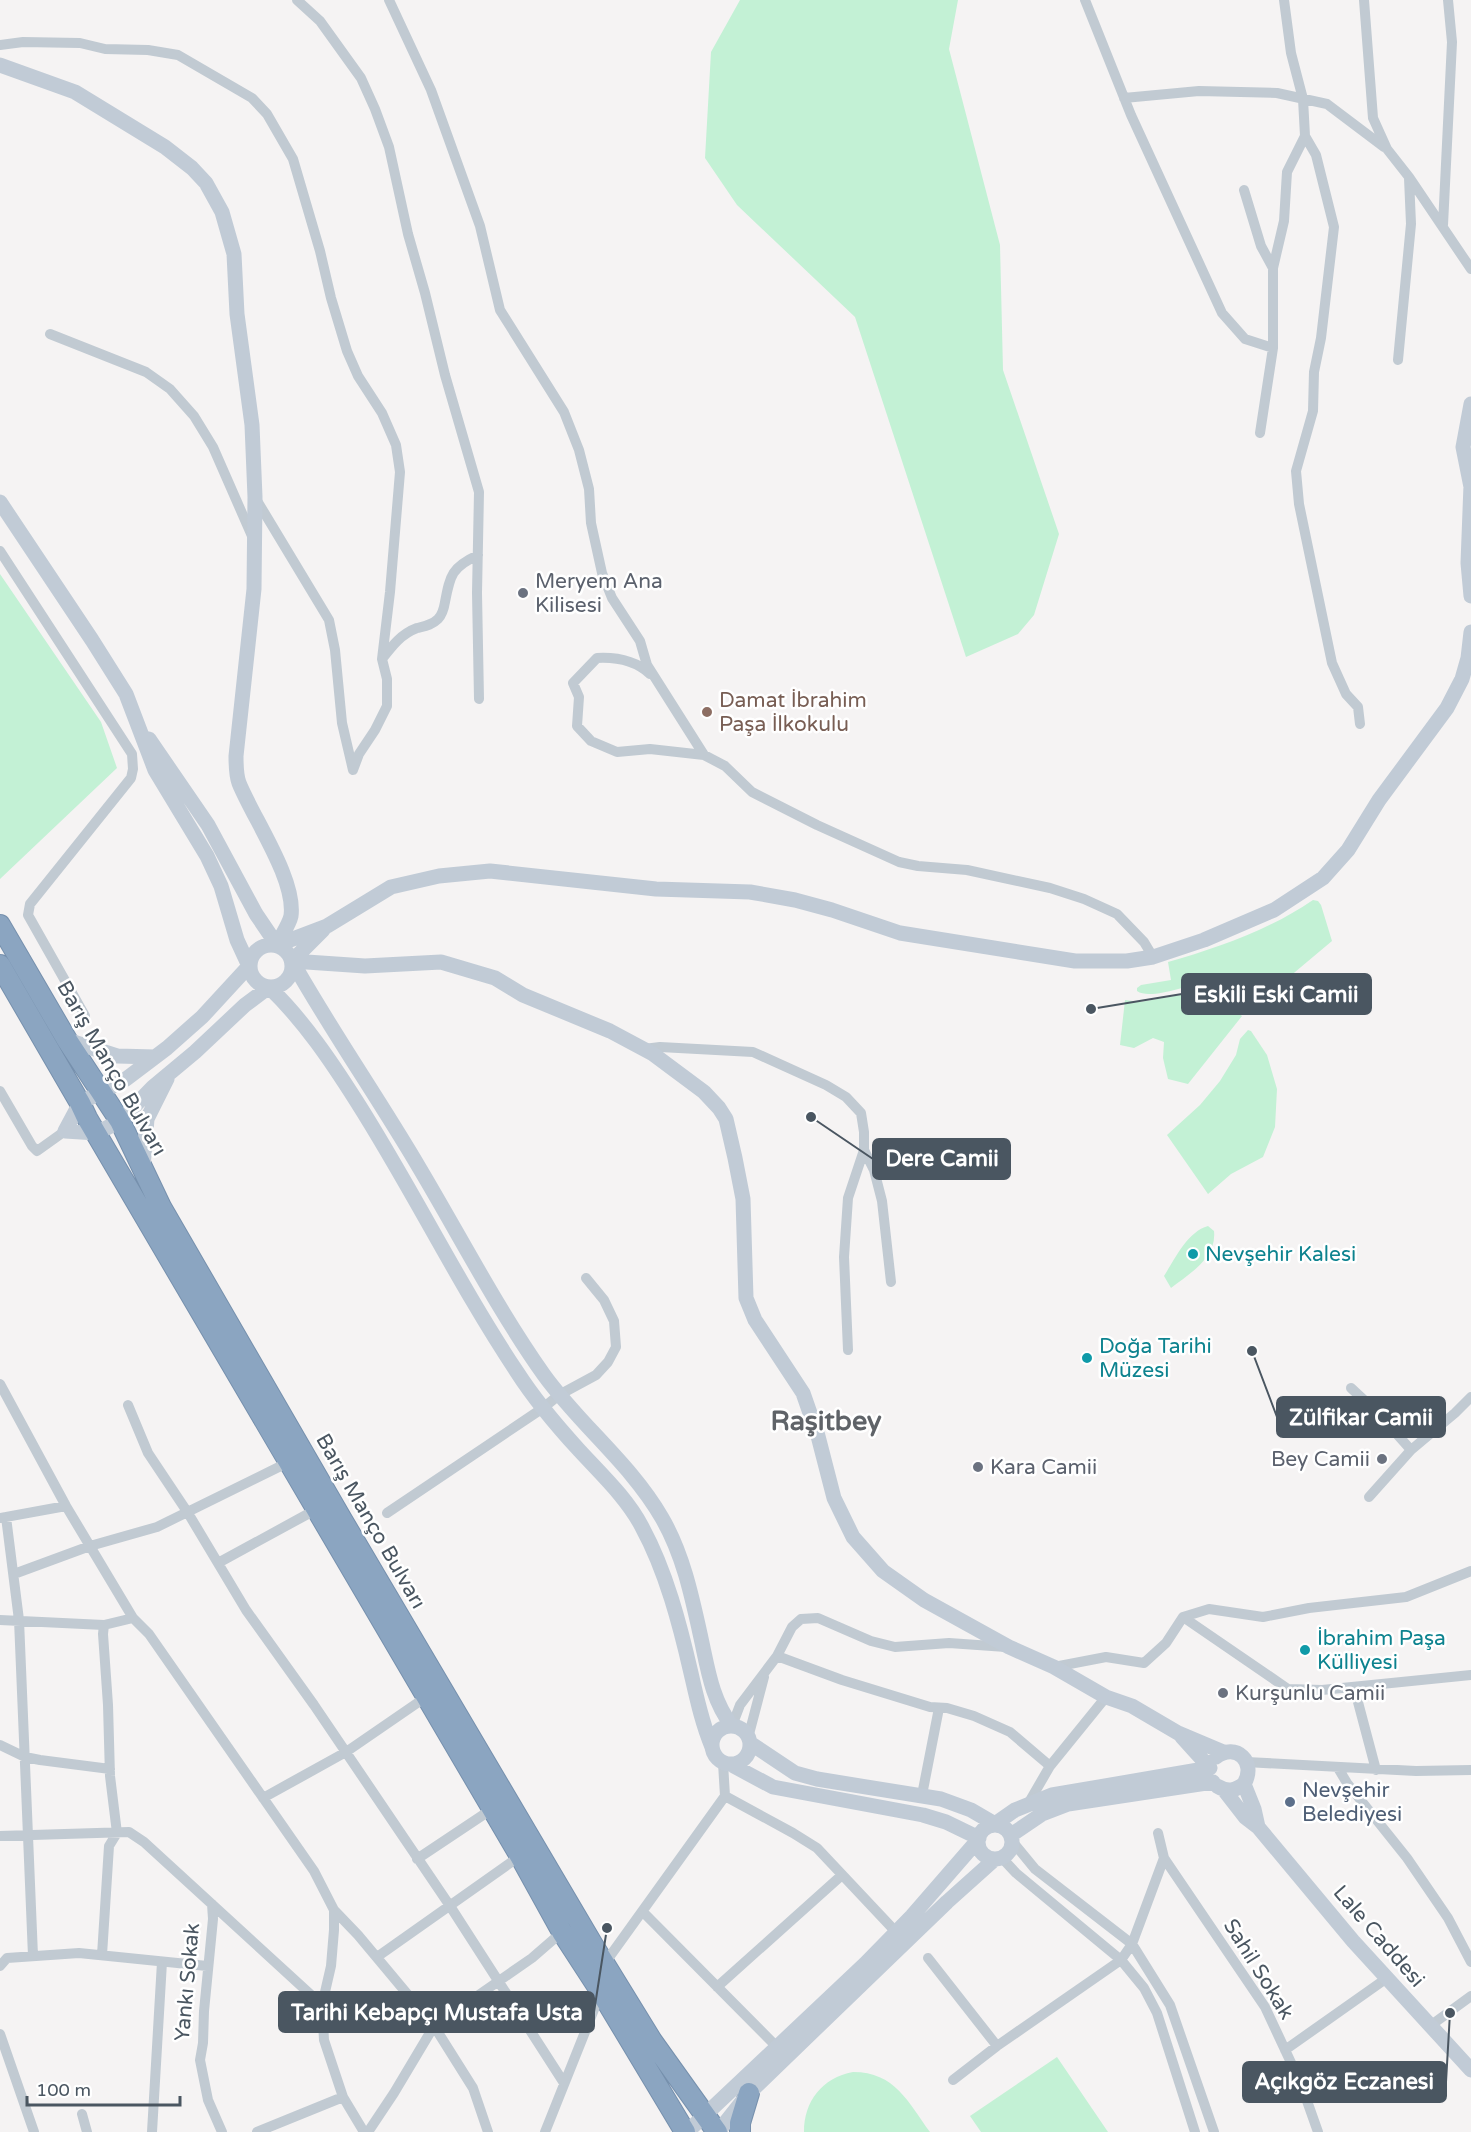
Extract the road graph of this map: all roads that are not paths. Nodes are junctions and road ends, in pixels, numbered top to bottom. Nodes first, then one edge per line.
1 (297, 0) edge
2 (389, 0) edge
3 (1085, 0) edge
4 (1284, 0) edge
5 (1364, 0) edge
6 (1448, 0) edge
7 (0, 45) edge
8 (0, 65) edge
9 (1124, 98) junction
10 (1303, 99) junction
11 (1305, 136) junction
12 (1387, 149) junction
13 (1409, 177) junction
14 (1244, 190) dead end
15 (1443, 225) junction
16 (1273, 268) junction
17 (1471, 269) edge
18 (50, 334) dead end
19 (1273, 348) junction
20 (1398, 360) dead end
21 (1471, 404) edge
22 (1260, 434) dead end
23 (1471, 486) edge
24 (255, 497) junction
25 (0, 502) edge
26 (255, 542) junction
27 (0, 550) edge
28 (478, 555) junction
29 (1471, 596) edge
30 (1471, 632) edge
31 (382, 659) junction
32 (658, 682) junction
33 (479, 699) dead end
34 (1360, 724) dead end
35 (139, 726) junction
36 (122, 735) junction
37 (704, 755) junction
38 (0, 925) edge
39 (327, 926) junction
40 (278, 945) junction
41 (1153, 957) junction
42 (292, 961) junction
43 (0, 965) edge
44 (249, 966) junction
45 (269, 987) junction
46 (85, 1016) dead end
47 (67, 1040) junction
48 (643, 1049) junction
49 (155, 1057) junction
50 (169, 1074) junction
51 (101, 1090) junction
52 (0, 1091) edge
53 (80, 1103) junction
54 (120, 1121) junction
55 (65, 1131) junction
56 (97, 1133) junction
57 (864, 1149) junction
58 (143, 1167) junction
59 (586, 1278) dead end
60 (891, 1282) dead end
61 (848, 1350) dead end
62 (0, 1384) edge
63 (1351, 1388) dead end
64 (559, 1395) junction
65 (1471, 1397) edge
66 (128, 1405) dead end
67 (543, 1408) junction
68 (1411, 1450) junction
69 (289, 1462) junction
70 (1369, 1497) dead end
71 (66, 1506) junction
72 (316, 1509) junction
73 (188, 1513) junction
74 (387, 1513) dead end
75 (3, 1518) edge
76 (90, 1546) junction
77 (218, 1563) junction
78 (1471, 1570) edge
79 (14, 1574) junction
80 (1183, 1617) junction
81 (133, 1618) junction
82 (0, 1620) edge
83 (19, 1620) junction
84 (104, 1625) junction
85 (1009, 1647) junction
86 (777, 1656) junction
87 (1054, 1667) junction
88 (766, 1671) junction
89 (1471, 1675) edge
90 (1354, 1687) junction
91 (1106, 1696) junction
92 (426, 1697) junction
93 (939, 1708) junction
94 (732, 1726) junction
95 (1178, 1733) junction
96 (749, 1740) junction
97 (0, 1745) edge
98 (712, 1748) junction
99 (346, 1752) junction
100 (1223, 1752) junction
101 (25, 1757) junction
102 (1246, 1762) junction
103 (727, 1764) junction
104 (1050, 1766) junction
105 (1338, 1768) junction
106 (110, 1769) junction
107 (1376, 1770) junction
108 (1471, 1770) edge
109 (1216, 1780) junction
110 (1244, 1784) junction
111 (922, 1795) junction
112 (725, 1797) junction
113 (263, 1798) junction
114 (1028, 1804) junction
115 (492, 1809) junction
116 (995, 1824) junction
117 (1258, 1827) junction
118 (117, 1833) junction
119 (1158, 1833) dead end
120 (29, 1835) junction
121 (0, 1836) edge
122 (1012, 1838) junction
123 (978, 1839) junction
124 (520, 1856) junction
125 (998, 1858) junction
126 (1164, 1858) junction
127 (417, 1859) junction
128 (842, 1875) junction
129 (212, 1904) junction
130 (450, 1906) junction
131 (334, 1910) junction
132 (643, 1912) junction
133 (562, 1932) junction
134 (896, 1932) junction
135 (1132, 1944) junction
136 (102, 1955) junction
137 (33, 1956) junction
138 (377, 1958) junction
139 (928, 1958) dead end
140 (1121, 1960) junction
141 (162, 1962) junction
142 (1471, 1962) edge
143 (604, 1963) junction
144 (0, 1966) edge
145 (207, 1966) junction
146 (1387, 1978) junction
147 (499, 1981) junction
148 (717, 1986) junction
149 (600, 1992) junction
150 (1471, 1996) edge
151 (322, 2005) junction
152 (434, 2026) junction
153 (1430, 2026) junction
154 (0, 2034) edge
155 (997, 2046) junction
156 (778, 2048) junction
157 (1285, 2050) junction
158 (1471, 2070) edge
159 (952, 2080) dead end
160 (564, 2083) junction
161 (749, 2093) junction
162 (343, 2097) junction
163 (82, 2114) dead end
164 (705, 2116) junction
165 (34, 2132) edge
166 (87, 2132) edge
167 (152, 2132) edge
168 (222, 2132) edge
169 (257, 2132) edge
170 (366, 2132) edge
171 (488, 2132) edge
172 (545, 2132) edge
173 (686, 2132) edge
174 (718, 2132) edge
175 (740, 2132) edge
176 (1195, 2132) edge
177 (1214, 2132) edge
178 (1318, 2132) edge

1 - 28 street
2 - 32 street
3 - 9 street
4 - 10 street
5 - 12 street
6 - 15 street
7 - 31 street
8 - 24 street
9 - 10 street
9 - 19 street
10 - 11 street
10 - 12 street
11 - 16 street
11 - 34 street
12 - 13 street
13 - 15 street
13 - 20 street
14 - 16 street
15 - 17 street
16 - 19 street
18 - 26 street
19 - 22 street
21 - 23 street
23 - 29 street
24 - 26 street
24 - 31 street
25 - 35 street
26 - 40 street
27 - 36 street
28 - 31 street
28 - 33 street
30 - 41 street
32 - 37 street
32 - 37 street
35 - 36 street
35 - 40 street
35 - 44 street
36 - 46 street
37 - 41 street
38 - 47 highway, Barış Manço Bulvarı
39 - 40 street
39 - 41 street
39 - 42 street
40 - 42 street
40 - 44 street
42 - 45 street
42 - 48 street
42 - 64 street
43 - 53 highway, Barış Manço Bulvarı
44 - 45 street
44 - 49 street
45 - 50 street
45 - 67 street
47 - 49 street
47 - 51 highway, Barış Manço Bulvarı
48 - 57 street
48 - 85 street
49 - 51 street
50 - 54 street
50 - 58 street
51 - 53 street
51 - 54 highway, Barış Manço Bulvarı
52 - 55 street
53 - 55 street
53 - 56 highway, Barış Manço Bulvarı
54 - 56 street
54 - 58 highway, Barış Manço Bulvarı
55 - 56 street
56 - 69 highway, Barış Manço Bulvarı
57 - 60 street
57 - 61 street
58 - 143 highway, Barış Manço Bulvarı
59 - 64 street
62 - 71 street
63 - 68 street
64 - 67 street
64 - 94 street
65 - 68 street
66 - 73 street
67 - 74 street
67 - 98 street
68 - 70 street
69 - 72 highway, Barış Manço Bulvarı
69 - 73 street
71 - 75 street
71 - 76 street
72 - 77 street
72 - 92 highway, Barış Manço Bulvarı
73 - 76 street
73 - 77 street
75 - 79 street
76 - 79 street
76 - 81 street
77 - 99 street
78 - 80 street
79 - 83 street
80 - 87 street
80 - 90 street
81 - 84 street
81 - 113 street
82 - 83 street
83 - 84 street
83 - 101 street
84 - 106 street
85 - 86 street
85 - 87 street
86 - 88 street
86 - 93 street
87 - 91 street
88 - 94 street
88 - 96 street
89 - 90 street
90 - 107 street
91 - 95 street
91 - 104 street
92 - 99 street
92 - 115 highway, Barış Manço Bulvarı
93 - 104 street
93 - 111 street
94 - 96 street
94 - 98 street
95 - 100 street
95 - 109 street, Lale Caddesi
96 - 103 street
96 - 111 street
97 - 101 street
98 - 103 street
99 - 113 street
99 - 127 street
100 - 102 street
100 - 109 street
101 - 106 street
101 - 120 street
102 - 105 street
102 - 110 street
103 - 112 street
103 - 123 street
104 - 114 street
105 - 107 street
105 - 142 street
106 - 118 street
107 - 108 street
109 - 110 street
109 - 114 street
109 - 117 street, Lale Caddesi
109 - 122 street
110 - 117 street
111 - 116 street
112 - 128 street
112 - 132 street
113 - 131 street
114 - 116 street
115 - 124 highway, Barış Manço Bulvarı
115 - 127 street
116 - 122 street
116 - 123 street
117 - 146 street, Lale Caddesi
118 - 120 street
118 - 129 street
118 - 136 street
119 - 126 street, Sahil Sokak
120 - 121 street
120 - 137 street
122 - 125 street
122 - 135 street
123 - 125 street
123 - 134 street
124 - 130 street
124 - 133 highway, Barış Manço Bulvarı
125 - 140 street
125 - 161 street
126 - 135 street
126 - 157 street, Sahil Sokak
127 - 130 street
128 - 134 street
128 - 148 street
129 - 145 street, Yankı Sokak
129 - 151 street
130 - 138 street
130 - 147 street
131 - 138 street
131 - 151 street
132 - 143 street
132 - 148 street
133 - 147 street
133 - 149 highway, Barış Manço Bulvarı
134 - 156 street
135 - 140 street
135 - 177 street
136 - 137 street
136 - 141 street
137 - 144 street
138 - 152 street
139 - 155 street
140 - 155 street
140 - 176 street
141 - 145 street
141 - 167 street
143 - 164 highway, Barış Manço Bulvarı
145 - 168 street, Yankı Sokak
146 - 153 street, Lale Caddesi
146 - 157 street
147 - 152 street
147 - 160 street
148 - 156 street
149 - 160 street
149 - 173 highway, Barış Manço Bulvarı
150 - 153 street
151 - 162 street
152 - 170 street
152 - 171 street
153 - 158 street, Lale Caddesi
154 - 165 street
155 - 159 street
156 - 164 street
157 - 178 street, Sahil Sokak
160 - 172 street
161 - 174 street
161 - 175 highway
162 - 169 street
162 - 170 street
163 - 166 street
164 - 173 street
164 - 174 highway, Barış Manço Bulvarı

